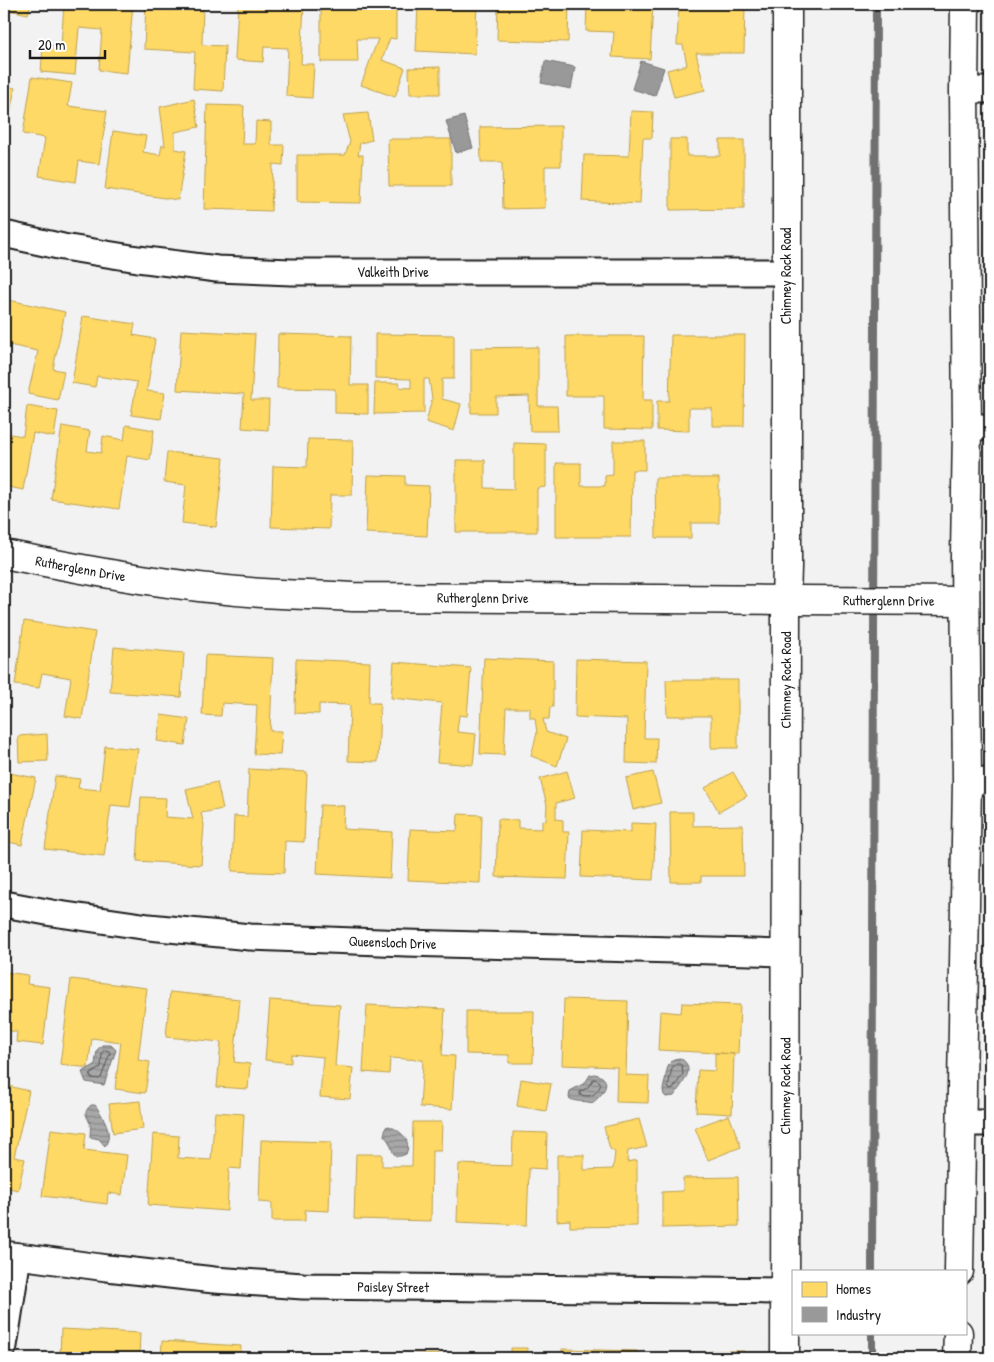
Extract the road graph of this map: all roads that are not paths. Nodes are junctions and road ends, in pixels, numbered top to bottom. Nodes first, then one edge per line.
1 (787, 4) edge
2 (965, 4) edge
3 (977, 90) edge
4 (4, 234) edge
5 (786, 272) junction
6 (979, 427) edge
7 (4, 554) edge
8 (786, 599) junction
9 (965, 601) junction
10 (978, 782) edge
11 (4, 904) edge
12 (785, 952) junction
13 (961, 1123) junction
14 (990, 1123) edge
15 (11, 1255) edge
16 (959, 1270) edge
17 (785, 1291) junction
18 (958, 1334) edge
19 (4, 1346) edge
20 (785, 1358) edge
21 (957, 1358) edge

1 - 5 main road, Chimney Rock Road
2 - 3 main road
3 - 6 main road
4 - 5 street, Valkeith Drive
5 - 8 main road, Chimney Rock Road
6 - 9 main road
7 - 8 main road, Rutherglenn Drive
8 - 9 main road, Rutherglenn Drive
8 - 12 main road, Chimney Rock Road
9 - 10 main road
10 - 13 main road
11 - 12 street, Queensloch Drive
12 - 17 main road, Chimney Rock Road
13 - 14 street
13 - 16 main road
15 - 17 street, Paisley Street
15 - 19 street
17 - 20 main road, Chimney Rock Road
18 - 21 main road

